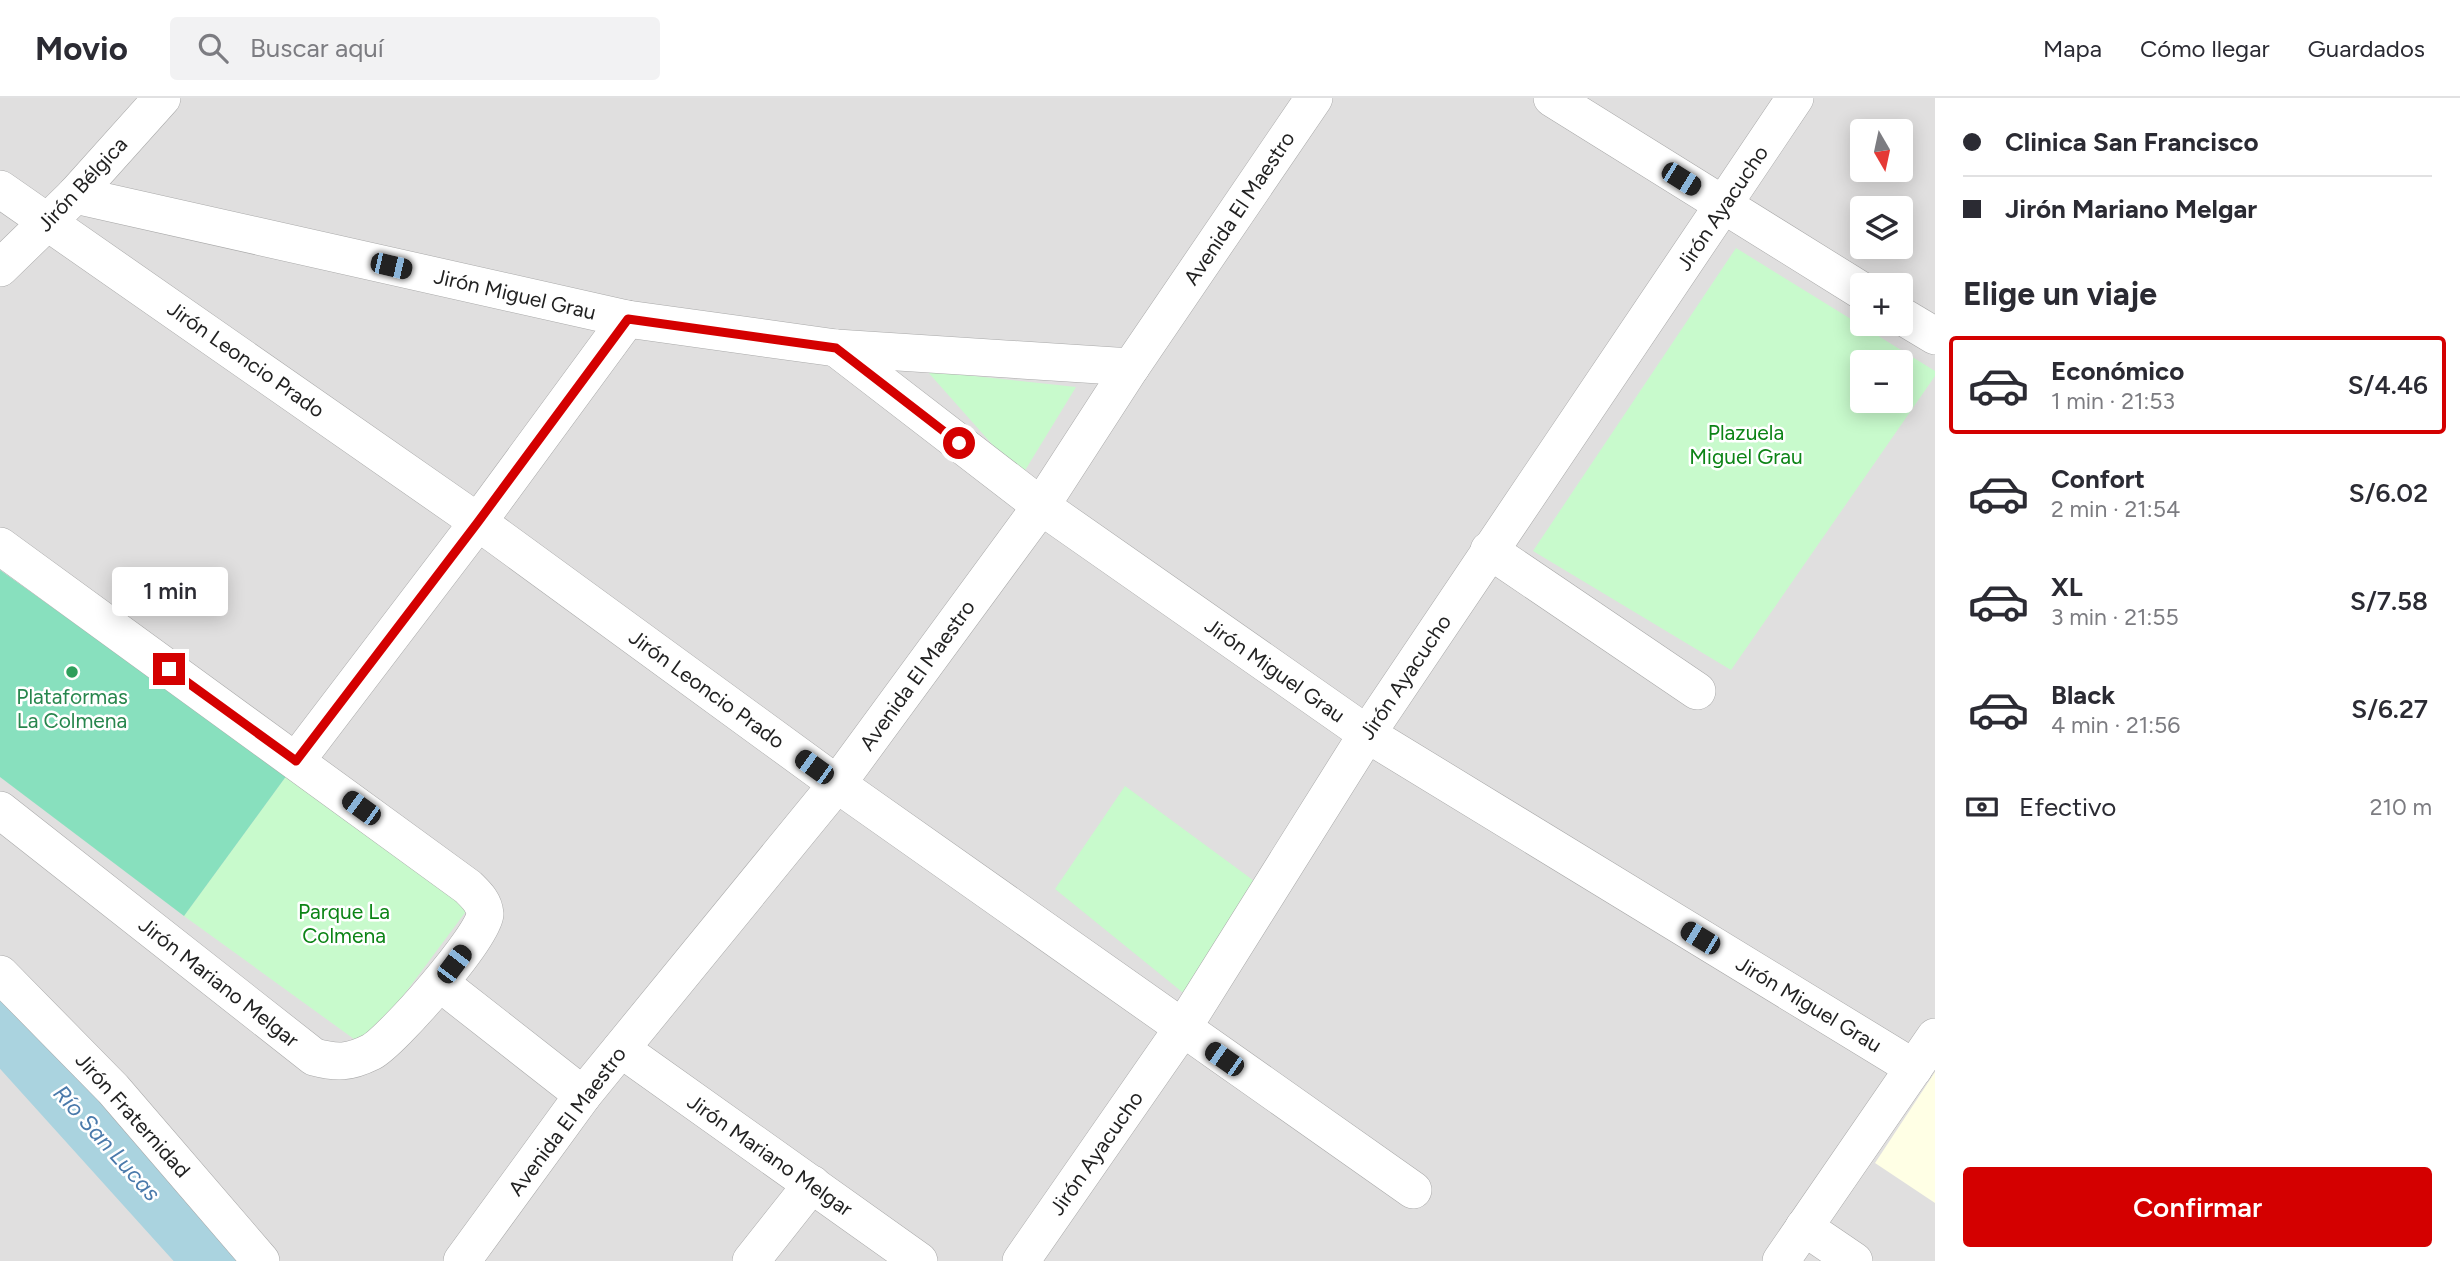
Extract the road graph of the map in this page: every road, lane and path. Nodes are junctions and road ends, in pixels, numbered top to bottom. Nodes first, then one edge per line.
1 (162, 98) edge
2 (1314, 98) edge
3 (1552, 98) edge
4 (1795, 98) edge
5 (0, 189) edge
6 (75, 195) junction
7 (1724, 206) junction
8 (48, 221) junction
9 (0, 268) edge
10 (1850, 284) edge
11 (628, 319) junction
12 (1913, 323) edge
13 (1935, 336) edge
14 (836, 348) junction
15 (1131, 367) junction
16 (1041, 506) junction
17 (478, 522) junction
18 (0, 546) edge
19 (1489, 550) junction
20 (1697, 691) dead end
21 (1367, 734) junction
22 (296, 761) junction
23 (836, 784) junction
24 (0, 810) edge
25 (0, 974) edge
26 (440, 983) junction
27 (1182, 1029) junction
28 (1935, 1037) edge
29 (621, 1049) junction
30 (1914, 1068) junction
31 (583, 1095) junction
32 (812, 1184) junction
33 (1413, 1190) dead end
34 (1804, 1227) junction
35 (261, 1261) edge
36 (462, 1261) edge
37 (751, 1261) edge
38 (919, 1261) edge
39 (1021, 1261) edge
40 (1781, 1261) edge
41 (1854, 1261) edge

1 - 6 street, Jirón Bélgica
2 - 15 street, Avenida El Maestro
3 - 7 street
4 - 7 street, Jirón Ayacucho
5 - 8 street, Jirón Leoncio Prado
6 - 8 street, Jirón Bélgica
6 - 11 street, Jirón Miguel Grau
7 - 10 street
7 - 19 street, Jirón Ayacucho
8 - 9 street, Jirón Bélgica
8 - 17 street, Jirón Leoncio Prado
11 - 14 street, Jirón Miguel Grau
11 - 17 street
12 - 13 street
14 - 15 street, Jirón Miguel Grau
14 - 16 street, Jirón Miguel Grau
15 - 16 street, Avenida El Maestro
16 - 21 street, Jirón Miguel Grau
16 - 23 street, Avenida El Maestro
17 - 22 street
17 - 23 street, Jirón Leoncio Prado
18 - 22 street, Jirón Mariano Melgar
19 - 20 street
19 - 21 street, Jirón Ayacucho
21 - 27 street, Jirón Ayacucho
21 - 30 street, Jirón Miguel Grau
22 - 26 street, Jirón Mariano Melgar
23 - 27 street, Jirón Leoncio Prado
23 - 29 street, Avenida El Maestro
24 - 26 street, Jirón Mariano Melgar
25 - 35 street, Jirón Fraternidad
26 - 31 street
27 - 33 street, Jirón Leoncio Prado
27 - 39 street, Jirón Ayacucho
28 - 30 street
29 - 31 street, Avenida El Maestro
29 - 32 street, Jirón Mariano Melgar
30 - 34 street
31 - 36 street, Avenida El Maestro
32 - 37 street
32 - 38 street, Jirón Mariano Melgar
34 - 40 street
34 - 41 street

